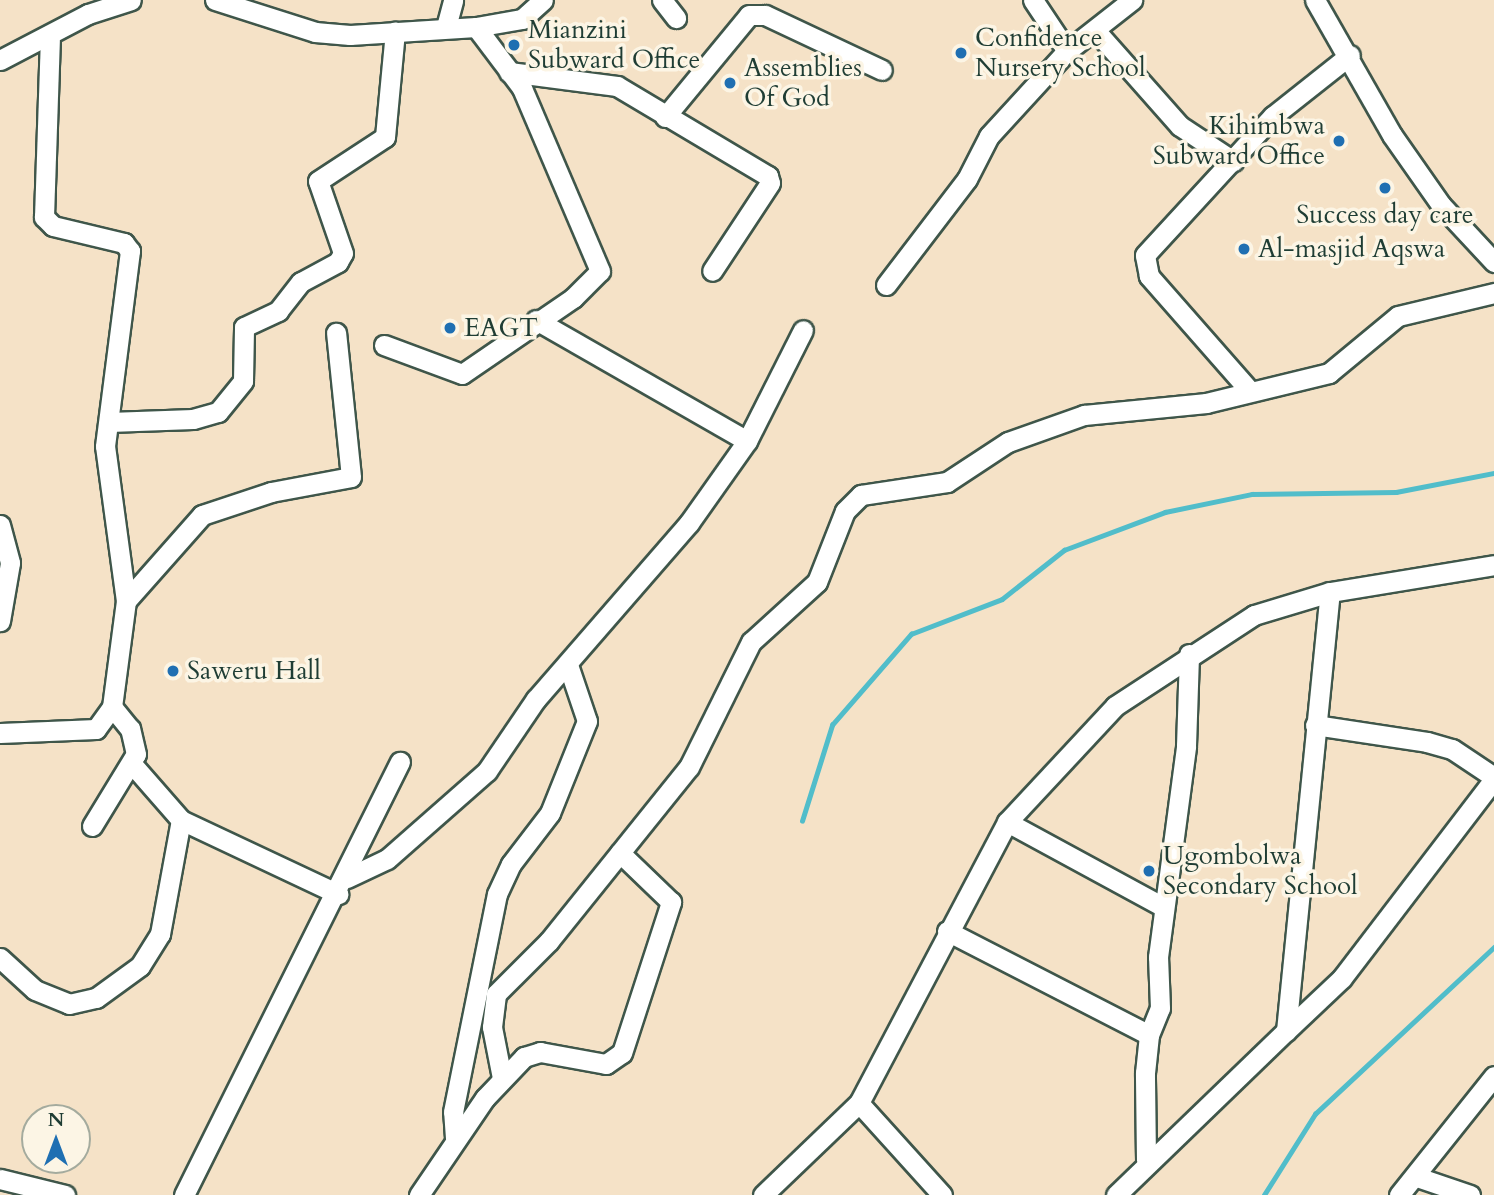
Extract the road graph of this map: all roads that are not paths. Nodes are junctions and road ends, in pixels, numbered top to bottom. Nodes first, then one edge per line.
1 (131, 0) edge
2 (215, 0) edge
3 (453, 0) edge
4 (543, 0) edge
5 (662, 0) edge
6 (1033, 0) edge
7 (1132, 0) edge
8 (1315, 0) edge
9 (238, 3) edge
10 (82, 7) edge
11 (676, 18) dead end
12 (446, 27) junction
13 (476, 27) junction
14 (1095, 30) junction
15 (395, 31) junction
16 (50, 40) junction
17 (1067, 51) junction
18 (1350, 55) junction
19 (0, 60) edge
20 (882, 70) dead end
21 (509, 72) junction
22 (665, 117) junction
23 (1233, 161) junction
24 (1494, 262) edge
25 (712, 271) dead end
26 (886, 285) dead end
27 (1494, 293) edge
28 (536, 320) junction
29 (803, 330) dead end
30 (336, 332) dead end
31 (384, 345) dead end
32 (1249, 390) junction
33 (109, 422) junction
34 (747, 441) junction
35 (0, 525) edge
36 (1494, 565) edge
37 (1330, 592) junction
38 (126, 601) junction
39 (0, 621) edge
40 (1189, 654) junction
41 (568, 665) junction
42 (113, 707) junction
43 (1314, 725) junction
44 (0, 733) edge
45 (400, 762) dead end
46 (132, 764) junction
47 (1494, 778) edge
48 (181, 820) junction
49 (1007, 822) junction
50 (92, 827) dead end
51 (620, 853) junction
52 (342, 886) junction
53 (1162, 906) junction
54 (947, 930) junction
55 (0, 958) edge
56 (1286, 1031) junction
57 (1149, 1035) junction
58 (502, 1078) junction
59 (1492, 1084) edge
60 (859, 1103) junction
61 (455, 1138) junction
62 (1146, 1160) junction
63 (1417, 1177) junction
64 (0, 1179) edge
65 (65, 1195) edge
66 (184, 1195) edge
67 (419, 1195) edge
68 (763, 1195) edge
69 (942, 1195) edge
70 (1115, 1195) edge
71 (1399, 1195) edge
72 (1470, 1195) edge

1 - 10 street
2 - 9 street
3 - 12 street
4 - 13 street
5 - 11 street
6 - 17 street
7 - 14 street
8 - 18 street
9 - 15 street
10 - 16 street
12 - 13 street
12 - 15 street
13 - 21 street
14 - 17 street
14 - 23 street
15 - 33 street
16 - 19 street
16 - 33 street
17 - 26 street
18 - 23 street
18 - 24 street
20 - 22 street
21 - 22 street
21 - 28 street
22 - 25 street
23 - 32 street
27 - 32 street
28 - 31 street
28 - 34 street
29 - 34 street
30 - 38 street
32 - 51 street
33 - 38 street
34 - 41 street
35 - 39 street
36 - 37 street
37 - 40 street
37 - 43 street
38 - 42 street
40 - 49 street
40 - 53 street
41 - 52 street
41 - 61 street
42 - 44 street
42 - 46 street
43 - 47 street
43 - 56 street
45 - 52 street
46 - 48 street
46 - 50 street
47 - 56 street
48 - 52 street
48 - 55 street
49 - 53 street
49 - 54 street
51 - 58 street
51 - 58 street
52 - 66 street
53 - 57 street
54 - 57 street
54 - 60 street
56 - 62 street
57 - 62 street
58 - 61 street
59 - 63 street
60 - 68 street
60 - 69 street
61 - 67 street
62 - 70 street
63 - 71 street
63 - 72 street
64 - 65 street

